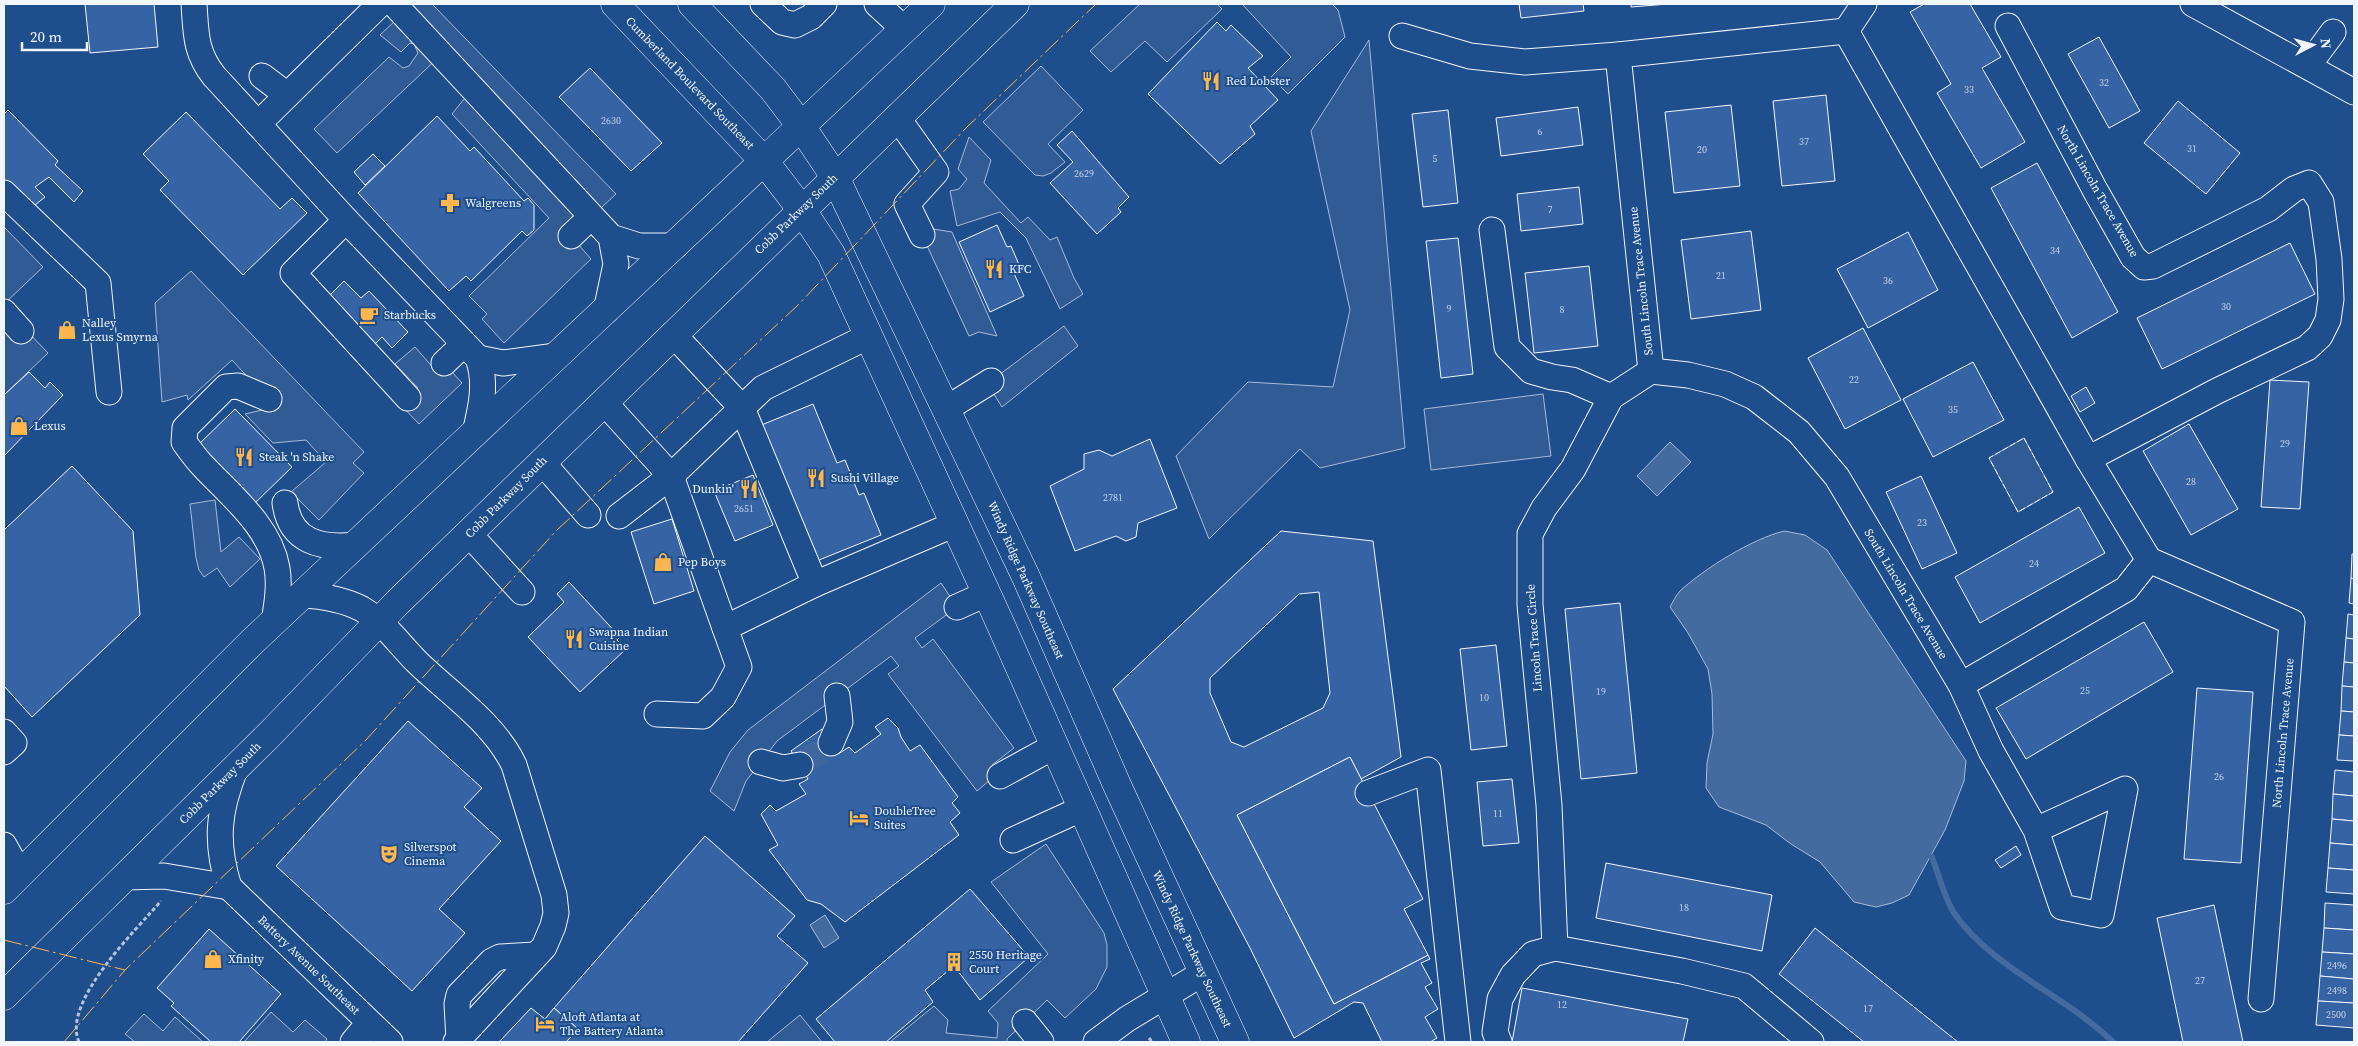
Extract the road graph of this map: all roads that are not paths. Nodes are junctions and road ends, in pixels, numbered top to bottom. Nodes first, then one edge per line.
1 (194, 4) edge
2 (380, 4) edge
3 (394, 4) edge
4 (615, 4) edge
5 (692, 4) edge
6 (763, 4) edge
7 (824, 4) edge
8 (877, 4) edge
9 (931, 4) edge
10 (1014, 4) edge
11 (1864, 4) edge
12 (2193, 4) edge
13 (2008, 26) dead end
14 (904, 29) junction
15 (1846, 31) junction
16 (2333, 32) dead end
17 (1402, 36) dead end
18 (1618, 56) junction
19 (2308, 66) junction
20 (262, 76) dead end
21 (2354, 92) edge
22 (287, 95) junction
23 (897, 116) junction
24 (258, 124) junction
25 (801, 126) junction
26 (765, 162) junction
27 (835, 176) junction
28 (4, 193) edge
29 (801, 209) junction
30 (591, 217) junction
31 (346, 220) junction
32 (1492, 230) dead end
33 (922, 234) dead end
34 (571, 236) dead end
35 (611, 237) junction
36 (675, 246) junction
37 (606, 311) junction
38 (4, 312) edge
39 (21, 331) dead end
40 (673, 334) junction
41 (869, 336) junction
42 (471, 351) junction
43 (556, 356) junction
44 (444, 363) dead end
45 (1650, 371) junction
46 (991, 381) dead end
47 (109, 392) dead end
48 (1611, 397) junction
49 (269, 398) dead end
50 (408, 398) dead end
51 (604, 402) junction
52 (742, 408) junction
53 (946, 410) junction
54 (475, 433) junction
55 (2088, 459) junction
56 (542, 462) junction
57 (671, 476) junction
58 (219, 502) dead end
59 (588, 515) dead end
60 (619, 516) dead end
61 (955, 524) junction
62 (250, 533) junction
63 (469, 534) junction
64 (356, 545) junction
65 (2148, 560) junction
66 (815, 584) junction
67 (522, 592) dead end
68 (986, 594) junction
69 (302, 595) junction
70 (957, 607) dead end
71 (380, 621) junction
72 (274, 622) junction
73 (725, 628) junction
74 (1960, 685) junction
75 (836, 696) dead end
76 (657, 714) dead end
77 (4, 732) edge
78 (831, 743) tunnel mouth
79 (1053, 747) junction
80 (4, 752) edge
81 (761, 762) dead end
82 (800, 765) tunnel mouth
83 (236, 766) junction
84 (1000, 776) dead end
85 (1368, 793) dead end
86 (1081, 809) junction
87 (2036, 830) junction
88 (1013, 840) dead end
89 (4, 845) edge
90 (124, 877) junction
91 (12, 882) edge
92 (229, 887) junction
93 (1555, 948) junction
94 (1203, 973) junction
95 (4, 996) edge
96 (1164, 996) junction
97 (2261, 999) dead end
98 (1025, 1022) dead end
99 (369, 1024) junction
100 (457, 1041) edge
101 (353, 1042) edge
102 (390, 1042) edge
103 (1041, 1042) edge
104 (1096, 1042) edge
105 (1186, 1042) edge
106 (1235, 1042) edge
107 (1458, 1042) edge
108 (1499, 1042) edge
109 (1811, 1042) edge

1 - 24 street
2 - 22 street
3 - 30 street
4 - 26 main road, Cumberland Boulevard Southeast
5 - 25 main road
6 - 7 street
8 - 14 street
9 - 14 main road
10 - 23 main road, Cobb Parkway South
11 - 15 street
12 - 19 street
13 - 55 street, North Lincoln Trace Avenue
14 - 25 main road
15 - 18 street
15 - 55 street
16 - 19 street
17 - 18 street
18 - 45 street, South Lincoln Trace Avenue
19 - 21 street
20 - 22 street
22 - 24 street
23 - 27 main road, Cobb Parkway South
23 - 33 street
24 - 31 street
25 - 26 main road
25 - 27 main road, Windy Ridge Parkway Southeast
26 - 29 main road
26 - 36 main road
27 - 29 main road, Cobb Parkway South
27 - 53 main road, Windy Ridge Parkway Southeast
28 - 47 street
29 - 40 main road, Cobb Parkway South
29 - 41 main road
30 - 34 street
30 - 35 street
31 - 42 street
31 - 50 street
32 - 48 street
35 - 36 street
35 - 37 street
36 - 37 main road
37 - 43 main road
38 - 39 street
40 - 51 main road, Cobb Parkway South
40 - 52 street
41 - 52 street
41 - 61 main road
42 - 43 street
42 - 44 street
42 - 54 street
43 - 54 main road
45 - 48 street, Lincoln Trace Circle
45 - 74 street, South Lincoln Trace Avenue
46 - 53 street
48 - 93 street, Lincoln Trace Circle
49 - 62 street
51 - 56 main road, Cobb Parkway South
51 - 57 street
52 - 57 street
52 - 66 street
53 - 94 main road, Windy Ridge Parkway Southeast
54 - 64 main road
55 - 65 street
56 - 59 street
56 - 63 main road, Cobb Parkway South
57 - 60 street
57 - 73 street
58 - 62 street
61 - 66 street
61 - 68 main road
62 - 64 street
62 - 72 street
63 - 67 street
63 - 71 main road, Cobb Parkway South
64 - 69 main road
65 - 74 street
65 - 97 street, North Lincoln Trace Avenue
66 - 73 street
68 - 70 street
68 - 79 main road
69 - 71 street
69 - 72 main road
71 - 83 main road, Cobb Parkway South
71 - 100 street
72 - 91 main road
73 - 76 street
74 - 87 street, South Lincoln Trace Avenue
75 - 78 street
77 - 80 street
79 - 84 street
79 - 86 main road
81 - 82 street
83 - 90 main road, Cobb Parkway South
83 - 92 street
85 - 107 street
86 - 88 street
86 - 96 main road
87 - 87 street, South Lincoln Trace Avenue
89 - 91 street
90 - 92 street
90 - 95 main road, Cobb Parkway South
92 - 99 street, Battery Avenue Southeast
93 - 108 street
93 - 109 street
94 - 96 street
94 - 106 main road, Windy Ridge Parkway Southeast
96 - 104 street
96 - 105 main road
98 - 103 street
99 - 101 street
99 - 102 street, Battery Avenue Southeast

